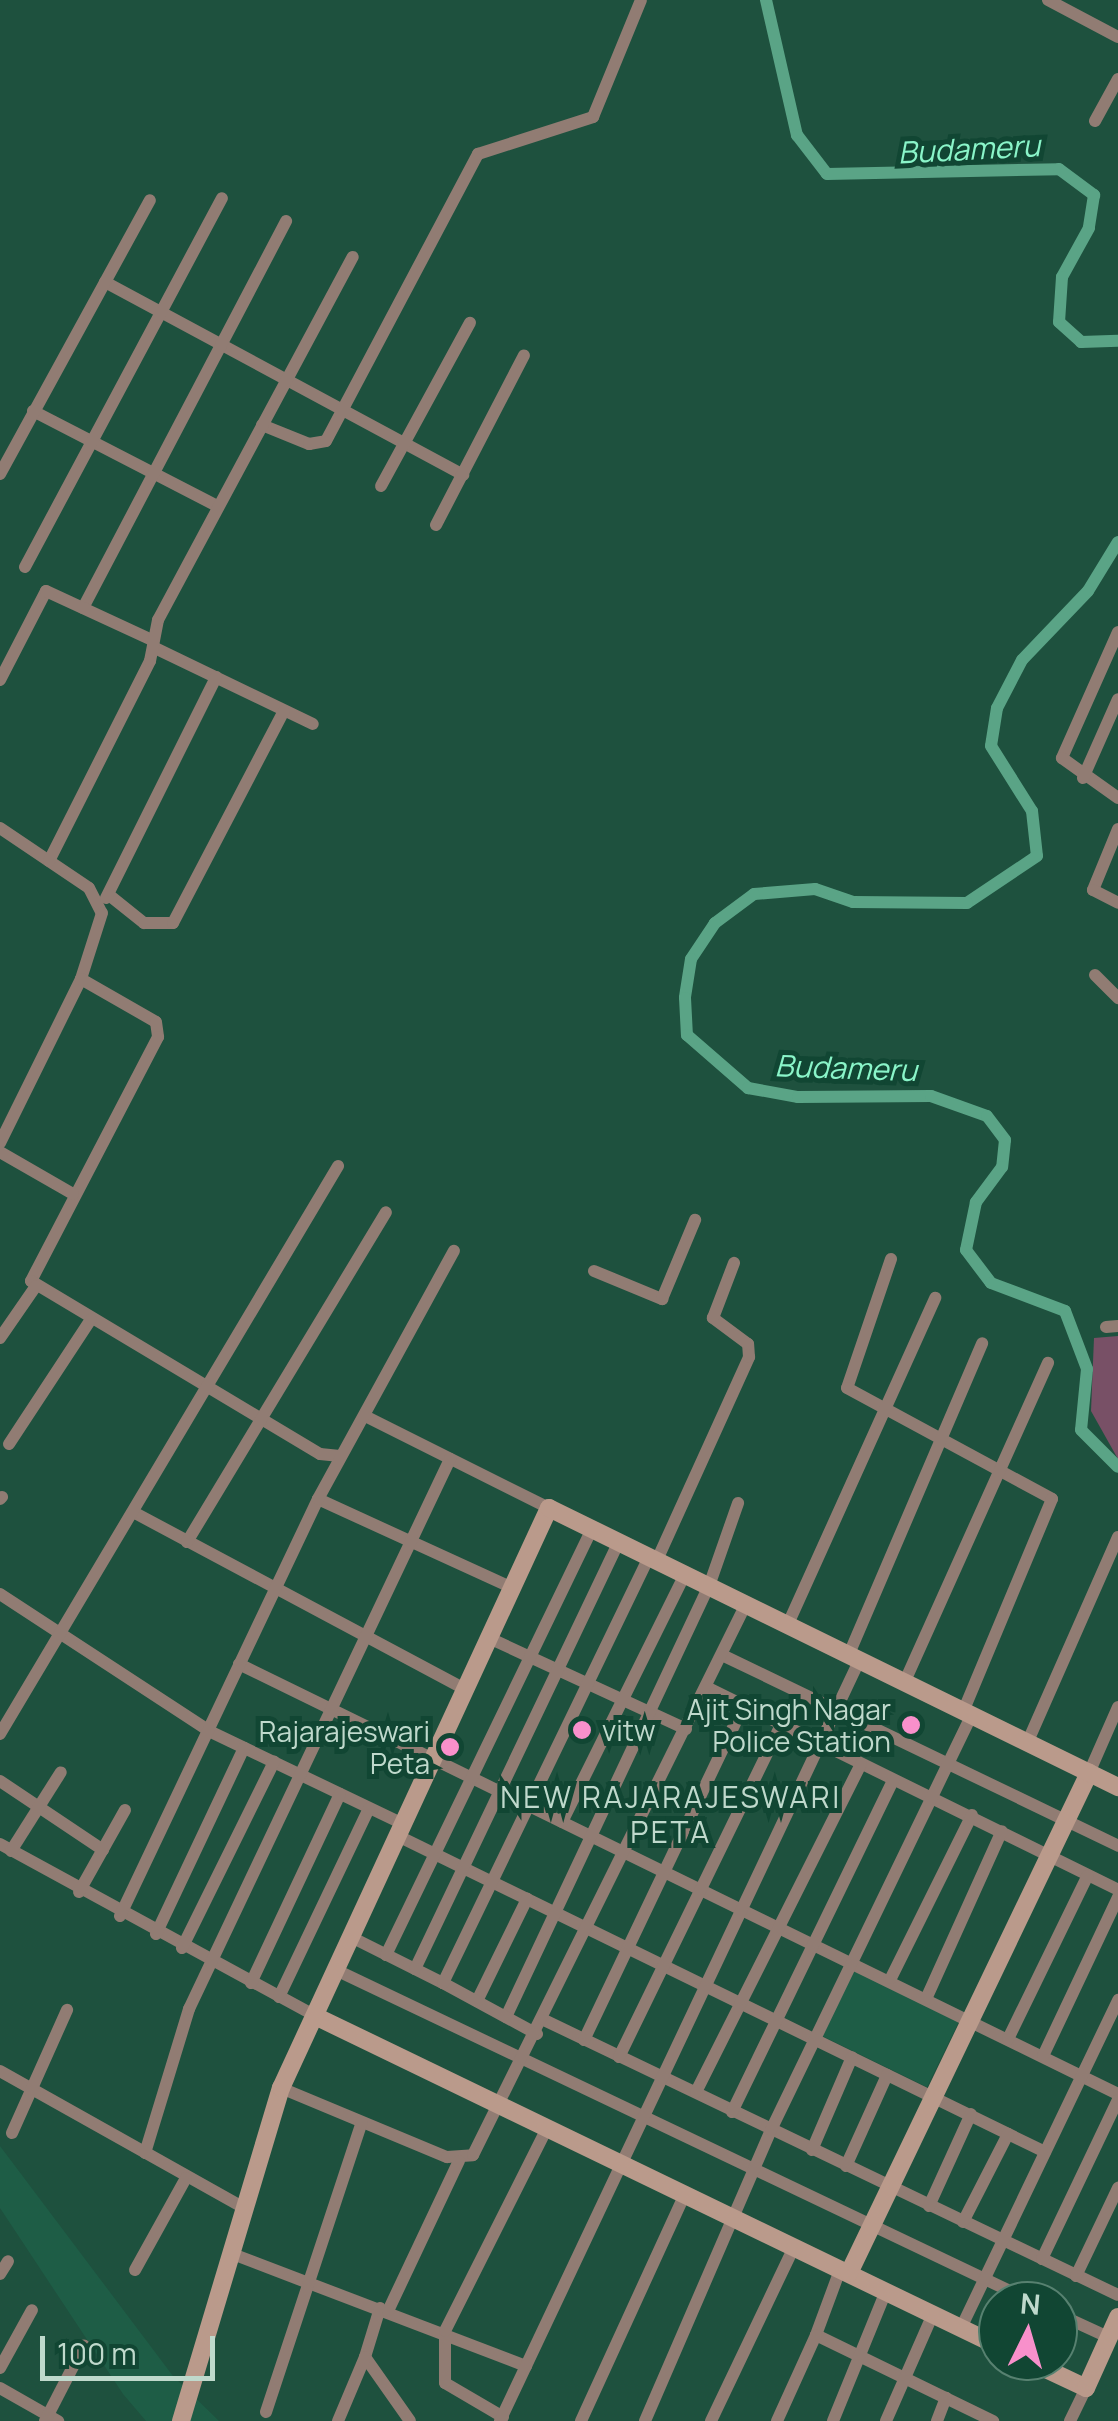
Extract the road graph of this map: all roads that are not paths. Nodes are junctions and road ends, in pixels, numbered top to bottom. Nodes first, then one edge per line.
1 (641, 0) edge
2 (1048, 0) edge
3 (1118, 36) edge
4 (1118, 79) edge
5 (1095, 121) dead end
6 (222, 198) dead end
7 (150, 200) dead end
8 (286, 221) dead end
9 (354, 257) dead end
10 (106, 282) junction
11 (160, 311) junction
12 (470, 323) dead end
13 (223, 344) junction
14 (524, 355) dead end
15 (286, 380) junction
16 (344, 408) junction
17 (33, 412) junction
18 (262, 425) junction
19 (406, 442) junction
20 (91, 444) junction
21 (0, 474) edge
22 (152, 474) junction
23 (463, 474) junction
24 (381, 486) dead end
25 (217, 506) junction
26 (436, 524) dead end
27 (25, 567) dead end
28 (82, 608) junction
29 (1118, 632) edge
30 (154, 644) junction
31 (216, 677) junction
32 (0, 680) edge
33 (1118, 700) edge
34 (284, 711) junction
35 (312, 724) dead end
36 (1083, 778) junction
37 (1118, 798) edge
38 (0, 828) edge
39 (1118, 829) edge
40 (49, 862) junction
41 (106, 899) junction
42 (1118, 903) edge
43 (1094, 974) dead end
44 (81, 979) junction
45 (1118, 998) edge
46 (0, 1143) edge
47 (0, 1152) edge
48 (338, 1166) dead end
49 (72, 1194) junction
50 (386, 1212) dead end
51 (695, 1220) dead end
52 (454, 1250) dead end
53 (892, 1259) dead end
54 (734, 1263) dead end
55 (594, 1271) dead end
56 (36, 1286) junction
57 (935, 1298) dead end
58 (91, 1319) junction
59 (0, 1338) edge
60 (982, 1343) dead end
61 (1048, 1363) dead end
62 (210, 1385) junction
63 (886, 1415) junction
64 (365, 1416) junction
65 (265, 1418) junction
66 (941, 1441) junction
67 (9, 1444) dead end
68 (340, 1456) junction
69 (450, 1459) junction
70 (1000, 1468) junction
71 (318, 1499) junction
72 (738, 1503) dead end
73 (549, 1508) junction
74 (135, 1512) junction
75 (592, 1529) junction
76 (1118, 1537) edge
77 (186, 1542) junction
78 (413, 1542) junction
79 (620, 1542) junction
80 (653, 1558) junction
81 (685, 1574) junction
82 (710, 1586) junction
83 (512, 1588) junction
84 (0, 1594) edge
85 (276, 1594) junction
86 (746, 1604) junction
87 (788, 1624) junction
88 (63, 1636) junction
89 (489, 1638) junction
90 (366, 1642) junction
91 (722, 1654) junction
92 (530, 1655) junction
93 (854, 1656) junction
94 (239, 1664) junction
95 (559, 1670) junction
96 (906, 1681) junction
97 (591, 1685) junction
98 (706, 1686) junction
99 (465, 1690) junction
100 (623, 1700) junction
101 (744, 1706) junction
102 (1118, 1707) edge
103 (834, 1708) junction
104 (333, 1710) junction
105 (968, 1711) junction
106 (651, 1712) junction
107 (781, 1725) junction
108 (686, 1728) junction
109 (210, 1731) junction
110 (0, 1734) edge
111 (1028, 1741) junction
112 (816, 1742) junction
113 (244, 1748) junction
114 (433, 1759) junction
115 (274, 1762) junction
116 (949, 1762) junction
117 (861, 1764) junction
118 (62, 1772) dead end
119 (1089, 1773) junction
120 (301, 1775) junction
121 (468, 1776) junction
122 (0, 1780) edge
123 (893, 1780) junction
124 (1118, 1786) edge
125 (499, 1791) junction
126 (340, 1794) junction
127 (932, 1799) junction
128 (40, 1806) junction
129 (532, 1807) junction
130 (369, 1808) junction
131 (125, 1810) dead end
132 (972, 1815) junction
133 (1066, 1821) junction
134 (562, 1822) junction
135 (401, 1830) junction
136 (1002, 1830) junction
137 (590, 1835) junction
138 (1118, 1846) edge
139 (6, 1848) edge
140 (103, 1850) junction
141 (625, 1853) junction
142 (434, 1854) junction
143 (1050, 1854) junction
144 (462, 1869) junction
145 (660, 1872) junction
146 (1088, 1874) junction
147 (494, 1883) junction
148 (699, 1888) junction
149 (79, 1892) junction
150 (1118, 1893) edge
151 (527, 1899) junction
152 (735, 1908) junction
153 (556, 1913) junction
154 (120, 1916) junction
155 (778, 1926) junction
156 (588, 1929) junction
157 (156, 1934) junction
158 (351, 1937) junction
159 (815, 1941) junction
160 (626, 1947) junction
161 (182, 1948) junction
162 (386, 1955) junction
163 (852, 1959) junction
164 (212, 1963) junction
165 (662, 1964) junction
166 (416, 1969) junction
167 (336, 1970) junction
168 (891, 1978) junction
169 (252, 1983) junction
170 (443, 1983) junction
171 (704, 1985) junction
172 (279, 1997) junction
173 (926, 1999) junction
174 (1118, 2000) edge
175 (477, 2001) junction
176 (738, 2001) junction
177 (66, 2010) dead end
178 (315, 2016) junction
179 (506, 2017) junction
180 (774, 2018) junction
181 (970, 2020) junction
182 (540, 2027) junction
183 (816, 2034) junction
184 (1008, 2039) junction
185 (584, 2040) junction
186 (1043, 2056) junction
187 (619, 2057) junction
188 (852, 2057) junction
189 (524, 2060) junction
190 (0, 2072) edge
191 (887, 2074) junction
192 (1082, 2076) junction
193 (658, 2077) junction
194 (33, 2088) junction
195 (281, 2088) junction
196 (696, 2092) junction
197 (1118, 2097) edge
198 (934, 2098) junction
199 (502, 2106) junction
200 (732, 2112) junction
201 (640, 2114) junction
202 (971, 2114) junction
203 (362, 2122) junction
204 (546, 2130) junction
205 (770, 2130) junction
206 (12, 2133) dead end
207 (1008, 2134) junction
208 (812, 2150) junction
209 (1045, 2152) junction
210 (145, 2153) junction
211 (459, 2161) junction
212 (617, 2162) junction
213 (846, 2166) junction
214 (754, 2168) junction
215 (186, 2178) junction
216 (892, 2188) junction
217 (1118, 2188) edge
218 (685, 2194) junction
219 (930, 2206) junction
220 (244, 2208) junction
221 (732, 2216) junction
222 (963, 2222) junction
223 (873, 2226) junction
224 (1002, 2241) junction
225 (794, 2246) junction
226 (230, 2253) junction
227 (1042, 2259) junction
228 (8, 2261) dead end
229 (135, 2270) dead end
230 (845, 2272) junction
231 (0, 2274) edge
232 (1076, 2276) junction
233 (984, 2279) junction
234 (306, 2281) junction
235 (988, 2281) edge
236 (886, 2291) junction
237 (1118, 2296) edge
238 (384, 2309) junction
239 (32, 2310) dead end
240 (933, 2314) junction
241 (1118, 2317) edge
242 (1078, 2323) edge
243 (961, 2328) junction
244 (445, 2332) junction
245 (816, 2335) junction
246 (978, 2336) edge
247 (1108, 2337) junction
248 (84, 2345) dead end
249 (365, 2357) junction
250 (860, 2357) junction
251 (526, 2366) junction
252 (0, 2368) edge
253 (906, 2377) junction
254 (1071, 2381) edge
255 (0, 2388) edge
256 (1086, 2388) junction
257 (946, 2398) junction
258 (266, 2412) dead end
259 (50, 2419) edge
260 (501, 2419) edge
261 (989, 2420) edge
262 (181, 2421) edge
263 (338, 2421) edge
264 (410, 2421) edge
265 (581, 2421) edge
266 (645, 2421) edge
267 (711, 2421) edge
268 (777, 2421) edge
269 (833, 2421) edge
270 (886, 2421) edge
271 (936, 2421) edge
272 (1070, 2421) edge

1 - 16 street
2 - 3 street
4 - 5 street
6 - 11 street
7 - 10 street
8 - 13 street
9 - 15 street
10 - 11 street
10 - 17 street
11 - 13 street
11 - 20 street
12 - 19 street
13 - 15 street
13 - 22 street
14 - 23 street
15 - 16 street
15 - 18 street
16 - 18 street
16 - 19 street
17 - 20 street
17 - 21 street
18 - 25 street
19 - 23 street
19 - 24 street
20 - 22 street
20 - 27 street
22 - 25 street
22 - 28 street
23 - 26 street
25 - 30 street
28 - 30 street
28 - 32 street
29 - 36 street
30 - 31 street
30 - 40 street
31 - 34 street
31 - 41 street
33 - 36 street
34 - 35 street
34 - 41 street
36 - 37 street
38 - 40 street
39 - 42 street
40 - 41 street
41 - 44 street
43 - 45 street
44 - 46 street
44 - 49 street
47 - 49 street
48 - 62 street
49 - 56 street
50 - 65 street
51 - 55 street
52 - 64 street
53 - 63 street
54 - 80 street
56 - 58 street
56 - 59 street
57 - 63 street
58 - 62 street
58 - 67 street
60 - 66 street
61 - 70 street
62 - 65 street
62 - 74 street
63 - 66 street
63 - 87 street
64 - 68 street
64 - 69 street
65 - 68 street
65 - 77 street
66 - 70 street
66 - 93 street
68 - 71 street
69 - 73 street
69 - 78 street
70 - 96 street
70 - 105 street
71 - 78 street
71 - 85 street
72 - 82 street
73 - 75 street
73 - 83 street
74 - 77 street
74 - 88 street
75 - 79 street
75 - 92 street
76 - 111 street
77 - 85 street
78 - 83 street
78 - 90 street
79 - 80 street
79 - 95 street
80 - 81 street
80 - 97 street
81 - 82 street
81 - 100 street
82 - 86 street
82 - 106 street
83 - 89 street
84 - 88 street
85 - 90 street
85 - 94 street
86 - 87 street
86 - 91 street
87 - 93 street
88 - 109 street
88 - 110 street
89 - 92 street
89 - 99 street
90 - 99 street
90 - 104 street
91 - 98 street
91 - 103 street
92 - 95 street
92 - 121 street
93 - 96 street
93 - 103 street
94 - 104 street
94 - 109 street
95 - 97 street
95 - 125 street
96 - 105 street
97 - 100 street
97 - 129 street
98 - 101 street
98 - 108 street
99 - 114 street
100 - 106 street
100 - 134 street
101 - 107 street
101 - 145 street
102 - 119 street
103 - 112 street
103 - 116 street
104 - 114 street
104 - 120 street
105 - 111 street
105 - 116 street
106 - 108 street
106 - 137 street
107 - 112 street
107 - 148 street
108 - 141 street
109 - 113 street
109 - 154 street
111 - 119 street
112 - 117 street
112 - 152 street
113 - 115 street
113 - 157 street
114 - 121 street
114 - 135 street
115 - 120 street
115 - 161 street
116 - 127 street
116 - 133 street
117 - 123 street
117 - 155 street
118 - 128 street
119 - 124 street
119 - 133 street
120 - 126 street
120 - 164 street
121 - 125 street
121 - 142 street
122 - 128 street
123 - 127 street
123 - 159 street
125 - 129 street
125 - 144 street
126 - 130 street
126 - 169 street
127 - 132 street
127 - 163 street
128 - 139 street
128 - 140 street
129 - 134 street
129 - 147 street
130 - 135 street
130 - 172 street
131 - 140 street
132 - 136 street
132 - 168 street
133 - 138 street
133 - 143 street
134 - 137 street
135 - 142 street
135 - 158 street
136 - 143 street
136 - 173 street
137 - 141 street
137 - 153 street
139 - 149 street
140 - 149 street
141 - 145 street
141 - 156 street
142 - 144 street
142 - 162 street
143 - 146 street
143 - 181 street
144 - 147 street
144 - 166 street
145 - 148 street
145 - 160 street
146 - 150 street
146 - 184 street
147 - 151 street
147 - 170 street
148 - 152 street
148 - 165 street
149 - 154 street
150 - 186 street
151 - 153 street
151 - 175 street
152 - 155 street
152 - 171 street
153 - 156 street
153 - 179 street
154 - 157 street
155 - 159 street
155 - 176 street
156 - 160 street
156 - 182 street
157 - 161 street
158 - 162 street
158 - 167 street
159 - 163 street
159 - 180 street
160 - 165 street
160 - 185 street
161 - 164 street
162 - 166 street
163 - 168 street
163 - 183 street
164 - 169 street
164 - 210 street
165 - 171 street
165 - 187 street
166 - 170 street
167 - 178 street
167 - 189 street
168 - 173 street
169 - 172 street
170 - 175 street
171 - 176 street
171 - 193 street
172 - 178 street
173 - 181 street
174 - 192 street
175 - 179 street
176 - 180 street
176 - 196 street
177 - 194 street
178 - 195 street
178 - 199 street
179 - 182 street
180 - 183 street
180 - 200 street
181 - 184 street
181 - 198 street
182 - 185 street
182 - 189 street
183 - 188 street
183 - 205 street
184 - 186 street
185 - 187 street
186 - 192 street
187 - 193 street
188 - 191 street
188 - 208 street
189 - 199 street
189 - 201 street
190 - 194 street
191 - 198 street
191 - 213 street
192 - 197 street
192 - 209 street
193 - 196 street
193 - 201 street
194 - 206 street
194 - 210 street
195 - 203 street
195 - 220 street
196 - 200 street
197 - 227 street
198 - 202 street
198 - 216 street
199 - 204 street
199 - 211 street
200 - 205 street
201 - 212 street
201 - 214 street
202 - 207 street
202 - 219 street
203 - 211 street
203 - 234 street
204 - 212 street
204 - 244 street
205 - 208 street
205 - 214 street
207 - 209 street
207 - 222 street
208 - 213 street
209 - 224 street
210 - 215 street
211 - 238 street
212 - 218 street
212 - 251 street
213 - 216 street
214 - 221 street
214 - 223 street
215 - 220 street
215 - 229 street
216 - 219 street
216 - 223 street
217 - 232 street
218 - 221 street
218 - 265 street
219 - 222 street
220 - 226 street
221 - 225 street
221 - 266 street
222 - 224 street
223 - 230 street
223 - 233 street
224 - 227 street
224 - 233 street
225 - 230 street
225 - 267 street
226 - 234 street
226 - 262 street
227 - 232 street
228 - 231 street
230 - 236 street
230 - 245 street
232 - 237 street
233 - 235 street
233 - 243 street
234 - 238 street
234 - 258 street
236 - 240 street
236 - 250 street
238 - 244 street
238 - 249 street
239 - 252 street
240 - 243 street
240 - 253 street
241 - 247 street
242 - 247 street
243 - 246 street
244 - 251 street
244 - 260 street
245 - 250 street
245 - 268 street
247 - 256 street
248 - 259 street
249 - 263 street
249 - 264 street
250 - 253 street
250 - 269 street
251 - 260 street
253 - 257 street
253 - 270 street
254 - 256 street
255 - 259 street
256 - 272 street
257 - 261 street
257 - 271 street

